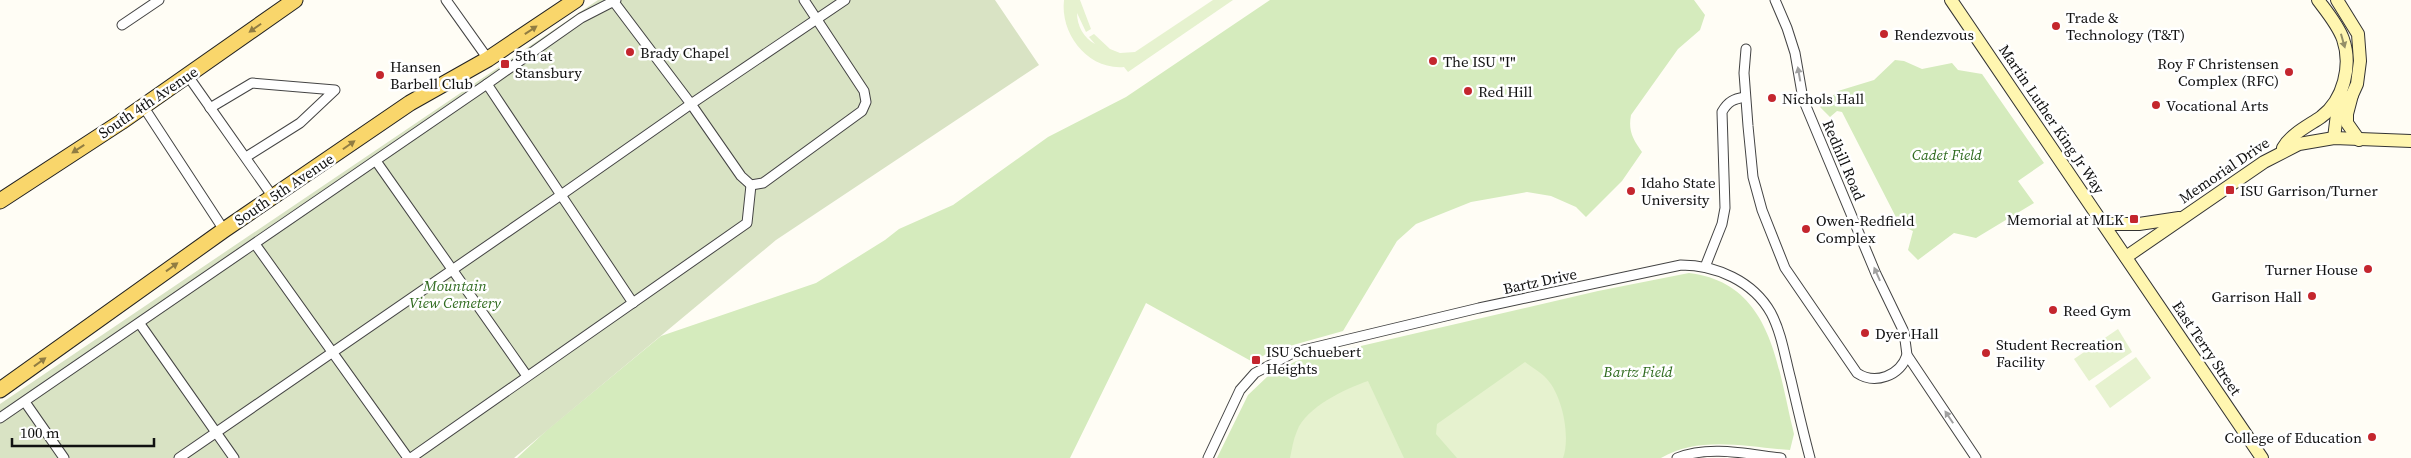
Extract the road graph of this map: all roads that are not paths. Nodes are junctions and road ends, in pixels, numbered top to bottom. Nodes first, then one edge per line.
1 (159, 0) edge
2 (295, 0) edge
3 (446, 0) edge
4 (576, 0) edge
5 (804, 0) edge
6 (845, 0) edge
7 (1775, 0) edge
8 (1951, 0) edge
9 (2318, 0) edge
10 (2337, 0) edge
11 (615, 1) edge
12 (817, 20) junction
13 (122, 25) dead end
14 (1746, 48) dead end
15 (488, 59) junction
16 (188, 76) junction
17 (487, 84) junction
18 (2352, 95) junction
19 (1746, 97) junction
20 (691, 104) junction
21 (143, 106) junction
22 (210, 108) junction
23 (2324, 115) junction
24 (2329, 139) junction
25 (2359, 140) junction
26 (2411, 142) edge
27 (2281, 151) junction
28 (246, 157) junction
29 (376, 161) junction
30 (751, 185) junction
31 (561, 195) junction
32 (273, 197) junction
33 (0, 201) edge
34 (2184, 217) junction
35 (2104, 224) junction
36 (224, 230) junction
37 (255, 244) junction
38 (2126, 257) junction
39 (1705, 266) junction
40 (453, 271) junction
41 (634, 303) junction
42 (140, 324) junction
43 (333, 352) junction
44 (1907, 355) junction
45 (527, 376) junction
46 (0, 390) edge
47 (25, 402) junction
48 (0, 418) edge
49 (216, 433) junction
50 (64, 458) edge
51 (179, 458) edge
52 (234, 458) edge
53 (410, 458) edge
54 (1208, 458) edge
55 (1677, 458) edge
56 (1781, 458) edge
57 (1810, 458) edge
58 (1976, 458) edge
59 (2262, 458) edge

1 - 13 street
2 -> 16 main road, South 4th Avenue
3 - 15 street
15 -> 4 main road, South 5th Avenue
5 - 12 street
6 - 12 street
44 -> 7 street, Redhill Road
8 - 35 street, Martin Luther King Jr Way
9 -> 23 street
10 - 18 street
11 - 17 street
11 - 20 street
12 - 20 street
12 - 30 street
14 - 19 street
32 -> 15 main road, South 5th Avenue
16 - 21 main road, South 4th Avenue
16 - 22 street
17 - 29 street
17 - 31 street
18 - 24 street
18 - 25 street
19 - 39 street
19 - 44 street
20 - 30 street
20 - 31 street
21 -> 33 main road, South 4th Avenue
21 - 36 street
22 - 28 street
22 - 28 street
23 - 24 street
23 - 27 street
24 - 25 street, Memorial Drive
24 - 27 street, Memorial Drive
25 - 26 street, Memorial Drive
27 - 34 street, Memorial Drive
28 - 32 street
29 - 37 street
29 - 40 street
30 - 41 street
31 - 40 street
31 - 41 street
32 - 36 main road, South 5th Avenue
34 - 35 street
34 - 38 street, Memorial Drive
35 - 38 street, Martin Luther King Jr Way
46 -> 36 main road, South 5th Avenue
37 - 42 street
37 - 43 street
38 - 59 street, East Terry Street
39 - 54 street, Bartz Drive
39 - 57 street, Bartz Drive
40 - 43 street
40 - 45 street
41 - 45 street
42 - 47 street
42 - 49 street
43 - 49 street
43 - 53 street
58 -> 44 street, Redhill Road
45 - 53 street
47 - 48 street
47 - 50 street
49 - 51 street
49 - 52 street
55 - 56 street

